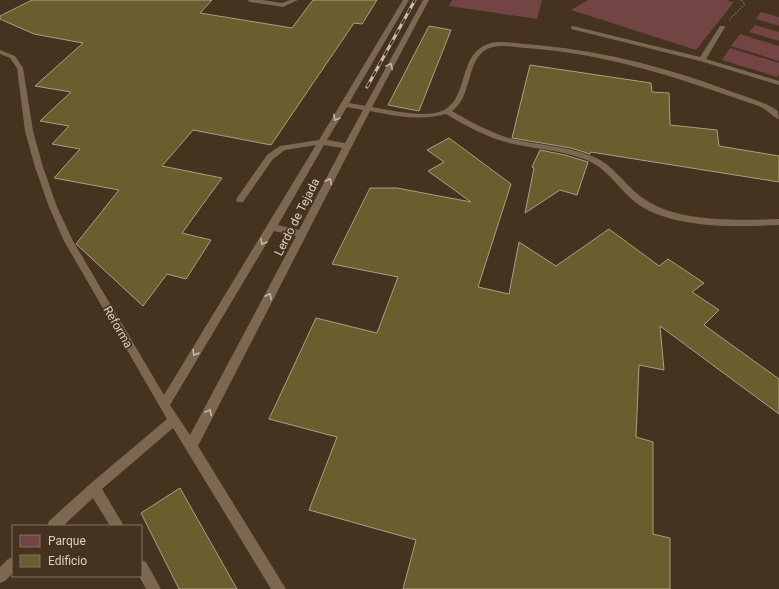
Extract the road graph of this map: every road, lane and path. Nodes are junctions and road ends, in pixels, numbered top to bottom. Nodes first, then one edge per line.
1 (250, 0) edge
2 (295, 0) edge
3 (406, 0) edge
4 (426, 0) edge
5 (741, 0) edge
6 (722, 27) joint
7 (573, 28) dead end
8 (0, 52) edge
9 (702, 60) junction
10 (779, 83) edge
11 (344, 104) junction
12 (368, 108) junction
13 (446, 112) junction
14 (779, 118) edge
15 (322, 142) junction
16 (347, 146) junction
17 (240, 200) dead end
18 (779, 222) edge
19 (272, 228) junction
20 (302, 234) junction
21 (164, 405) junction
22 (174, 420) junction
23 (191, 446) junction
24 (94, 488) junction
25 (55, 525) edge
26 (116, 525) edge
27 (12, 565) edge
28 (142, 569) edge
29 (0, 576) edge
30 (154, 589) edge
31 (279, 589) edge

1 - 2 lane
3 - 11 lane, Lerdo de Tejada
12 -> 4 lane, Lerdo de Tejada
5 - 6 path
6 - 9 lane
7 - 9 lane
8 - 21 lane, Reforma
9 - 10 lane
11 - 12 lane
11 -> 15 lane, Lerdo de Tejada
12 - 13 lane
12 - 16 lane, Lerdo de Tejada
13 - 14 lane
13 - 18 lane
15 - 16 lane
15 - 17 lane
15 - 19 lane, Lerdo de Tejada
20 -> 16 lane, Lerdo de Tejada
19 - 20 lane
19 -> 21 lane, Lerdo de Tejada
23 -> 20 lane, Lerdo de Tejada
21 - 22 lane, Reforma
22 - 23 lane, Reforma
22 - 24 lane
23 - 31 lane, Reforma
24 - 25 lane
24 - 26 lane
27 - 29 lane
28 - 30 lane

